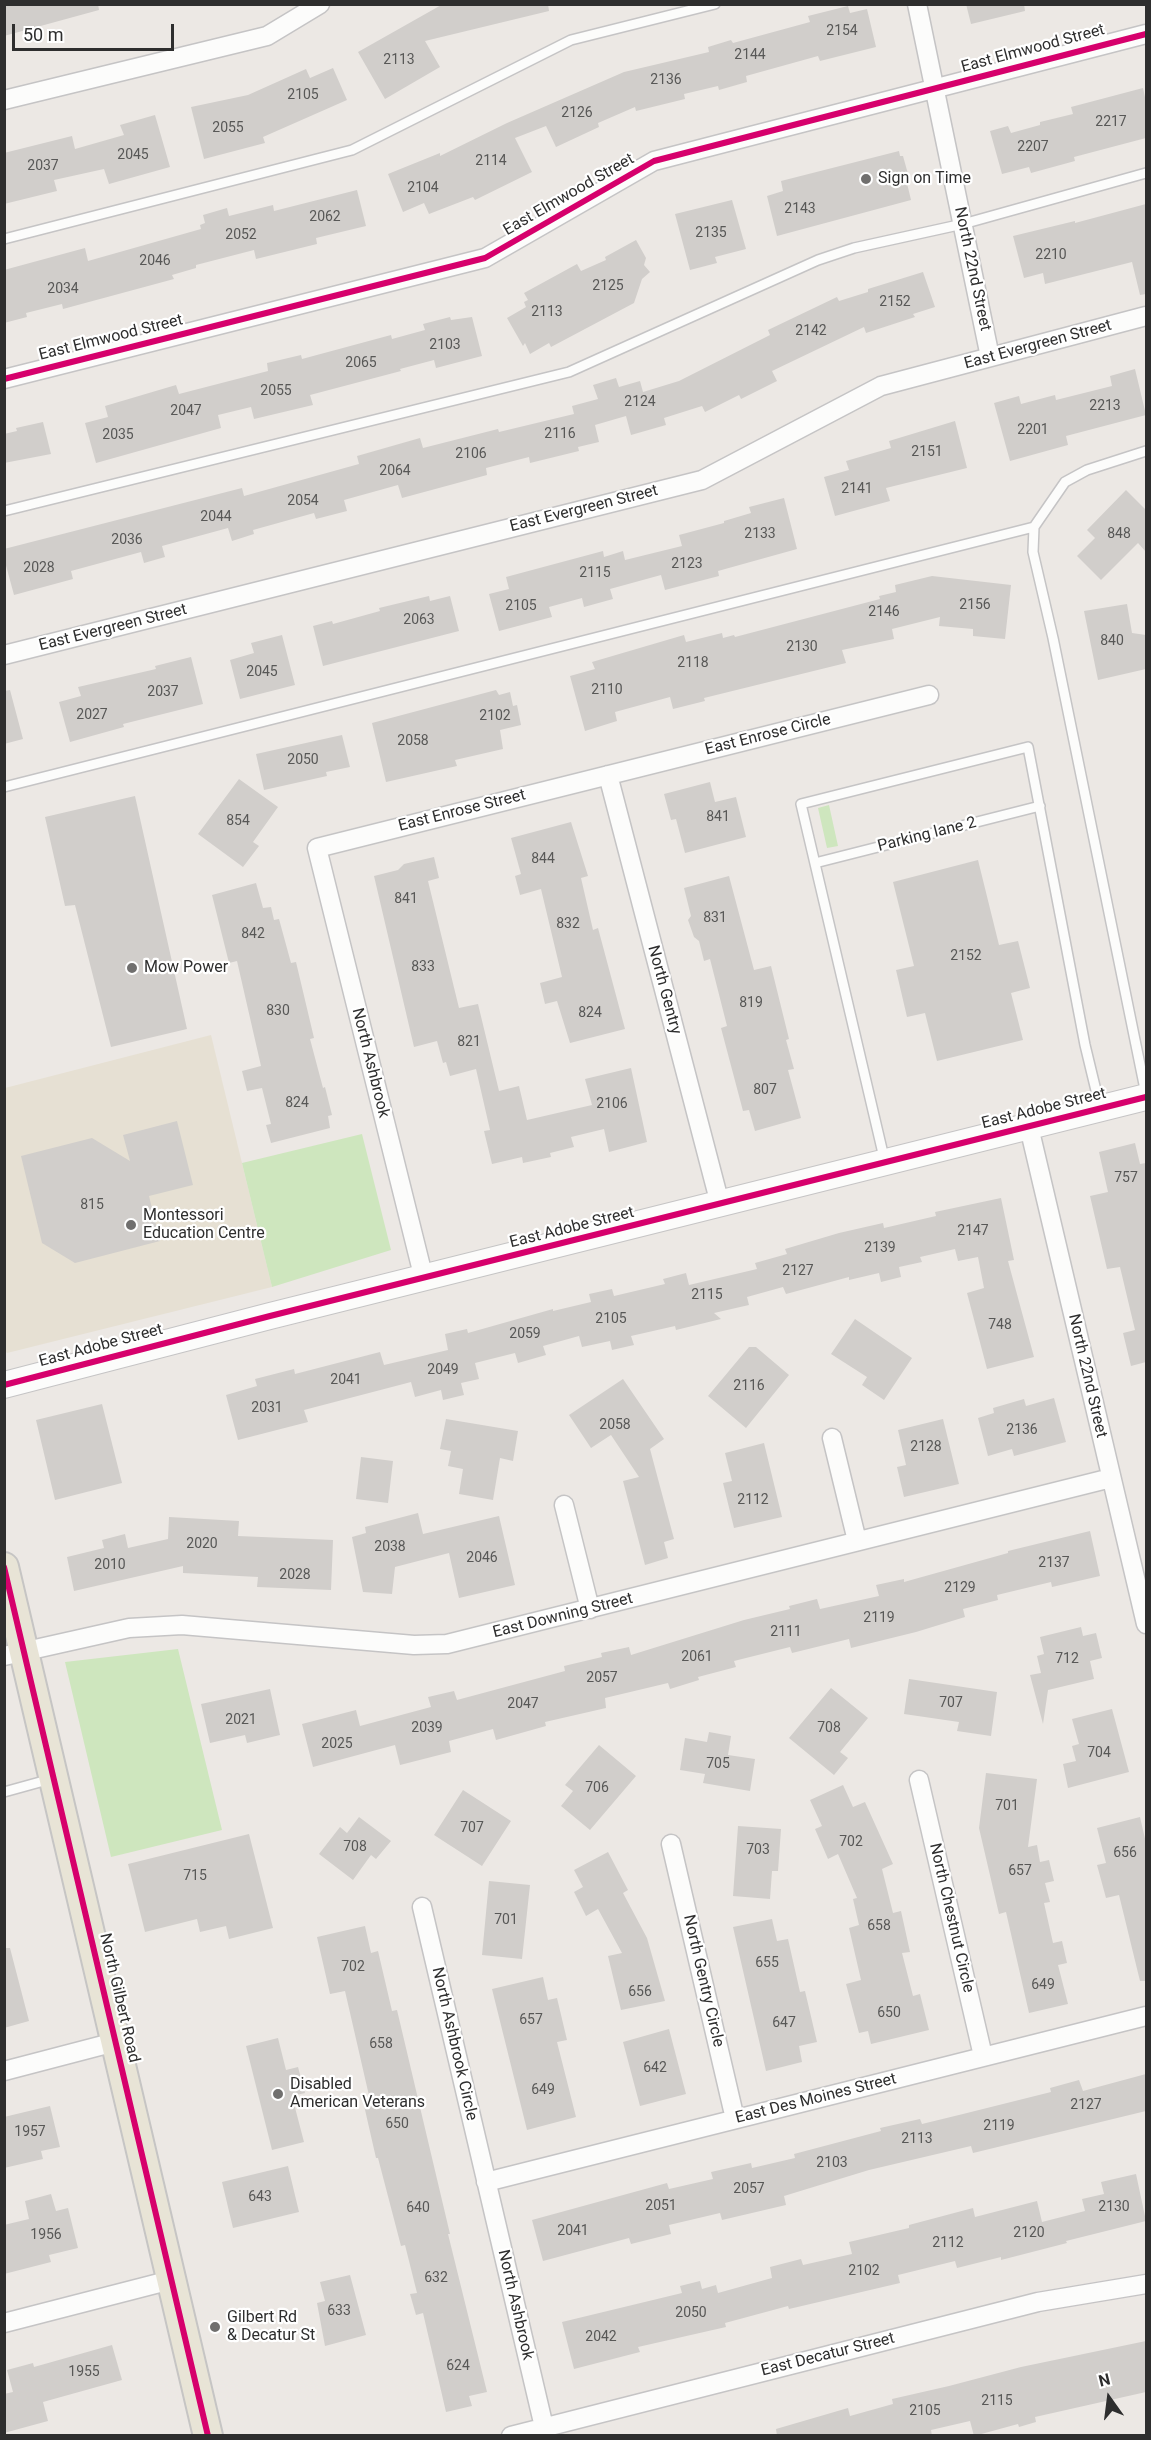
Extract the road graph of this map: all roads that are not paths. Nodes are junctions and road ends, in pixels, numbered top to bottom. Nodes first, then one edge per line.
1 (320, 4) edge
2 (715, 4) edge
3 (917, 4) edge
4 (1146, 34) edge
5 (935, 89) junction
6 (4, 100) edge
7 (1146, 173) edge
8 (963, 224) junction
9 (4, 239) edge
10 (1146, 316) edge
11 (990, 357) junction
12 (4, 379) edge
13 (1146, 451) edge
14 (4, 511) edge
15 (1034, 527) junction
16 (4, 655) edge
17 (929, 695) dead end
18 (608, 775) junction
19 (4, 787) edge
20 (1040, 807) junction
21 (317, 848) joint
22 (815, 863) junction
23 (1146, 1096) edge
24 (1101, 1109) junction
25 (1029, 1127) junction
26 (885, 1162) junction
27 (720, 1204) junction
28 (424, 1279) junction
29 (4, 1385) edge
30 (831, 1438) dead end
31 (1111, 1478) junction
32 (564, 1505) dead end
33 (857, 1541) junction
34 (4, 1567) edge
35 (591, 1609) junction
36 (1146, 1624) edge
37 (14, 1654) edge
38 (54, 1779) junction
39 (919, 1780) dead end
40 (4, 1792) edge
41 (671, 1844) dead end
42 (422, 1906) dead end
43 (1146, 2016) edge
44 (115, 2042) junction
45 (983, 2056) junction
46 (4, 2071) edge
47 (735, 2119) junction
48 (486, 2182) junction
49 (171, 2280) junction
50 (1146, 2284) edge
51 (4, 2323) edge
52 (544, 2427) junction
53 (207, 2436) edge
54 (511, 2436) edge

1 - 6 street
2 - 9 lane
3 - 5 street, North 22nd Street
4 - 5 street, East Elmwood Street
5 - 8 street, North 22nd Street
5 - 12 street, East Elmwood Street
7 - 8 lane
8 - 11 street, North 22nd Street
8 - 14 lane
10 - 11 street, East Evergreen Street
11 - 16 street, East Evergreen Street
13 - 15 lane
15 - 19 lane
15 - 23 lane
17 - 18 street, East Enrose Circle
18 - 21 street, East Enrose Street
18 - 27 street, North Gentry
20 - 22 lane, Parking lane 2
20 - 22 lane
20 - 24 lane
21 - 28 street, North Ashbrook
22 - 26 lane
23 - 24 street, East Adobe Street
24 - 25 street, East Adobe Street
25 - 26 street, East Adobe Street
25 - 31 street, North 22nd Street
26 - 27 street, East Adobe Street
27 - 28 street, East Adobe Street
28 - 29 street, East Adobe Street
30 - 33 street
31 - 33 street, East Downing Street
31 - 36 street, North 22nd Street
32 - 35 street
33 - 35 street, East Downing Street
34 - 37 main road, North Gilbert Road
35 - 37 street, East Downing Street
37 - 38 main road, North Gilbert Road
38 - 40 lane
38 - 44 main road, North Gilbert Road
39 - 45 street, North Chestnut Circle
41 - 47 street, North Gentry Circle
42 - 48 street, North Ashbrook Circle
43 - 45 street, East Des Moines Street
44 - 46 street
44 - 49 main road, North Gilbert Road
45 - 47 street, East Des Moines Street
47 - 48 street, East Des Moines Street
48 - 52 street, North Ashbrook
49 - 51 street
49 - 53 main road, North Gilbert Road
50 - 52 street, East Decatur Street
52 - 54 street, East Decatur Street

